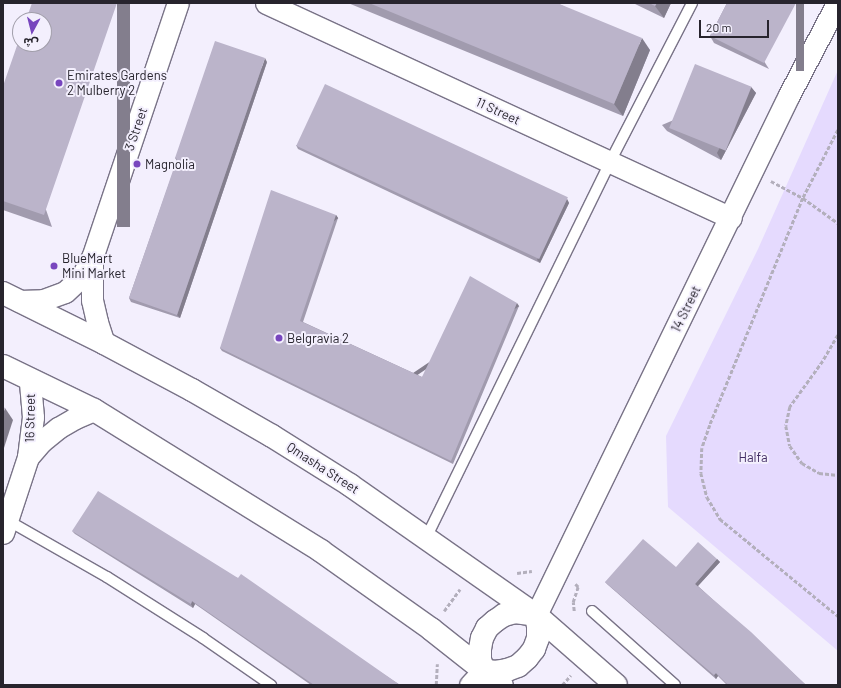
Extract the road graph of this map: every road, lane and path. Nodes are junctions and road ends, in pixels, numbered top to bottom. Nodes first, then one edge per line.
1 (178, 3) edge
2 (266, 3) edge
3 (692, 3) edge
4 (837, 3) edge
5 (838, 130) edge
6 (610, 162) junction
7 (753, 171) junction
8 (803, 198) junction
9 (731, 218) junction
10 (838, 223) edge
11 (93, 255) junction
12 (11, 297) edge
13 (838, 335) edge
14 (104, 343) junction
15 (3, 366) edge
16 (30, 378) junction
17 (94, 410) junction
18 (28, 457) junction
19 (838, 475) edge
20 (5, 527) edge
21 (426, 538) junction
22 (592, 611) dead end
23 (536, 615) junction
24 (838, 616) edge
25 (477, 678) edge
26 (271, 685) edge
27 (502, 685) edge
28 (616, 685) edge
29 (674, 685) edge

1 - 11 street, 3 Street
2 - 6 street, 11 Street
3 - 6 lane
4 - 7 street, 14 Street
5 - 8 path
6 - 9 street, 11 Street
6 - 21 lane
7 - 8 path
7 - 9 street, 14 Street
8 - 10 path
8 - 24 path
9 - 23 street, 14 Street
11 - 12 street, 3 Street
11 - 14 street, 3 Street
12 - 14 street, Qmasha Street
13 - 19 path
14 - 21 street, Qmasha Street
15 - 16 street
16 - 17 street
16 - 18 street, 16 Street
17 - 18 street, 16 Street
17 - 25 street
18 - 20 street, 16 Street
20 - 26 lane
21 - 23 street, Qmasha Street
22 - 29 lane
23 - 25 street
23 - 25 street
23 - 28 street, Qmasha Street
25 - 27 street

